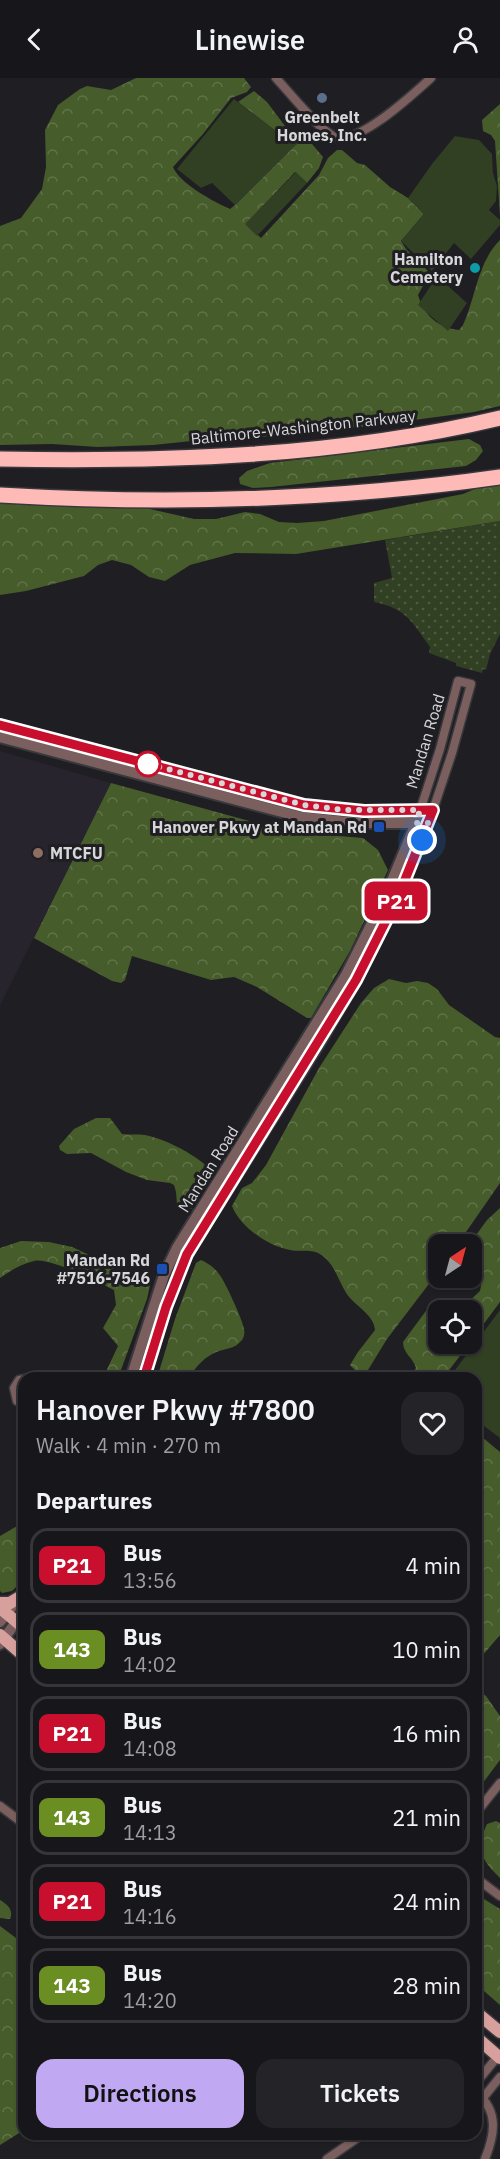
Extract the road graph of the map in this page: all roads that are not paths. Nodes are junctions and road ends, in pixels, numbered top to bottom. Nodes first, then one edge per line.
1 (276, 78) edge
2 (431, 78) edge
3 (500, 418) edge
4 (0, 459) edge
5 (500, 477) edge
6 (0, 495) edge
7 (0, 725) edge
8 (0, 737) edge
9 (420, 810) junction
10 (433, 810) junction
11 (416, 823) junction
12 (428, 823) junction
13 (133, 1372) edge
14 (146, 1372) edge
15 (18, 1382) edge
16 (18, 1400) edge
17 (18, 1597) edge
18 (8, 1616) edge
19 (2, 1639) edge
20 (18, 1651) edge
21 (500, 1783) edge
22 (0, 1806) edge
23 (482, 1806) edge
24 (18, 1820) edge
25 (482, 1882) edge
26 (500, 1896) edge
27 (482, 2017) edge
28 (500, 2032) edge
29 (482, 2042) edge
30 (499, 2057) edge
31 (482, 2077) edge
32 (500, 2077) edge
33 (482, 2092) edge
34 (482, 2099) edge
35 (354, 2140) edge
36 (327, 2159) edge
37 (485, 2159) edge

1 - 2 street
3 - 4 highway, Baltimore-Washington Parkway
5 - 6 highway
7 - 9 street
8 - 11 street
9 - 10 street
9 - 10 street, Mandan Road
9 - 11 street, Mandan Road
10 - 12 street, Mandan Road
11 - 12 street
11 - 13 street, Mandan Road
12 - 14 street, Mandan Road
15 - 16 street
17 - 18 main road
18 - 19 street
19 - 20 main road
21 - 23 street
22 - 24 street
25 - 26 street
27 - 28 main road
29 - 30 main road
30 - 31 street
32 - 33 street
34 - 37 street
35 - 36 street

